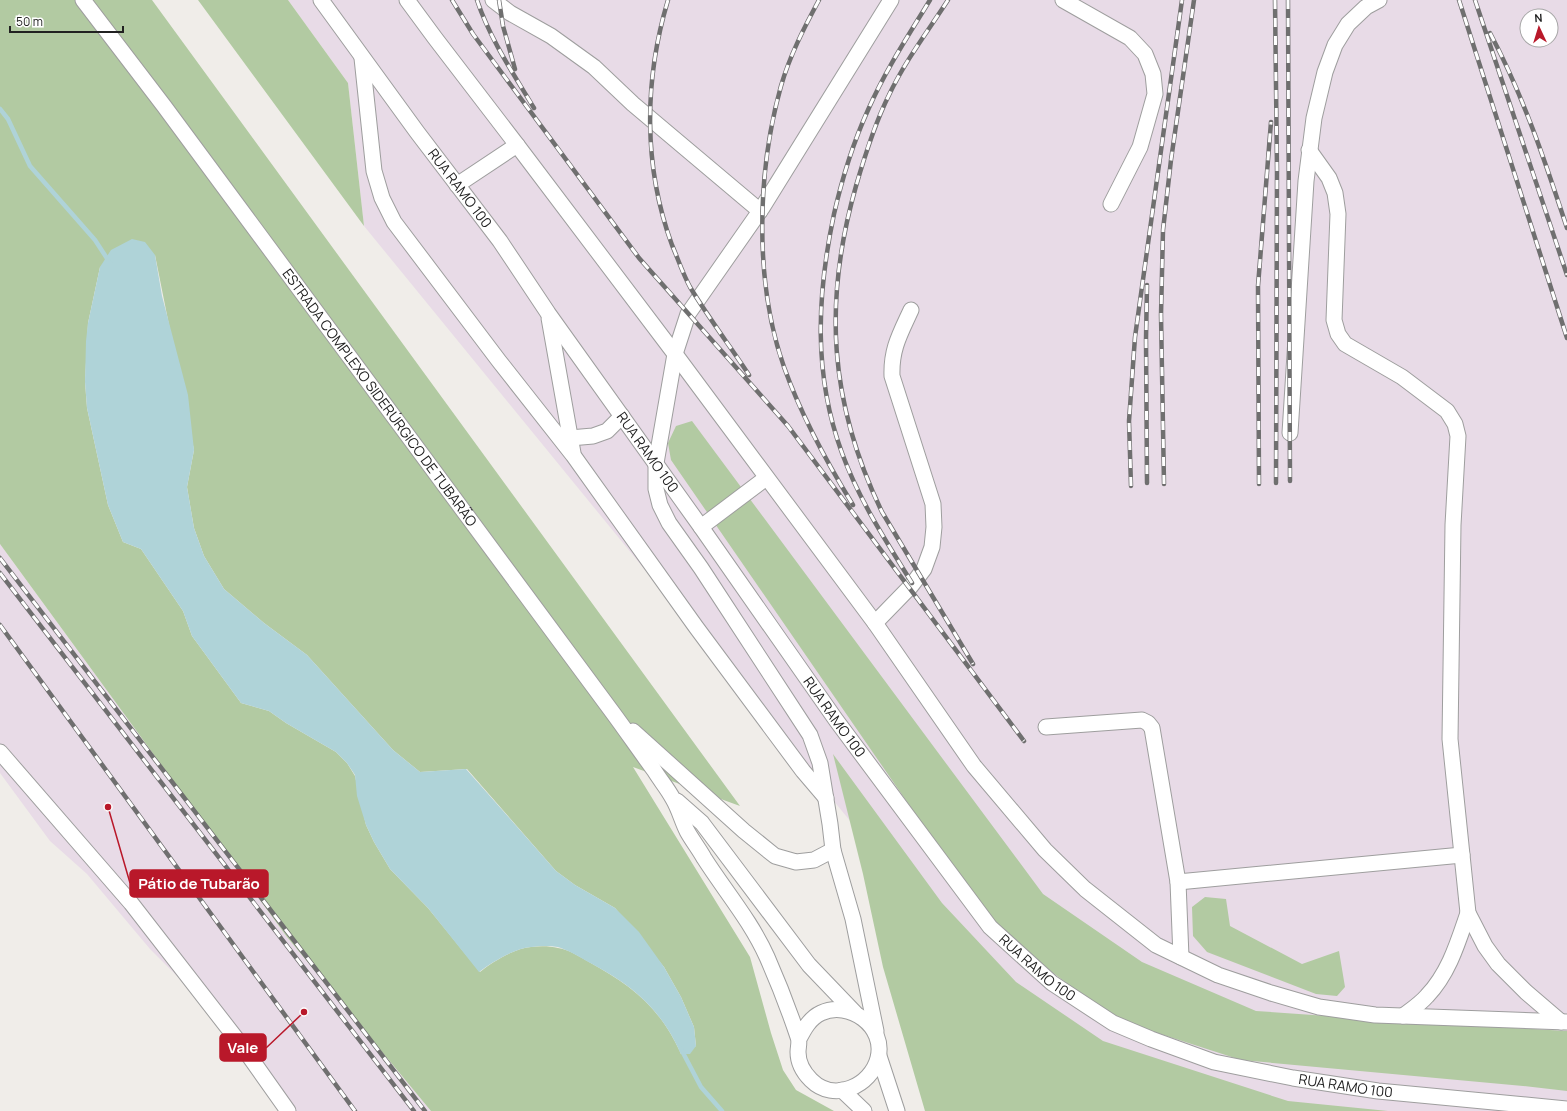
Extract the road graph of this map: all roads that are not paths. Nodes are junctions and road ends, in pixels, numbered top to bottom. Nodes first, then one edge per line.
1 (83, 0) edge
2 (321, 0) edge
3 (407, 0) edge
4 (493, 0) edge
5 (891, 0) edge
6 (1063, 0) edge
7 (1379, 0) edge
8 (362, 57) junction
9 (517, 145) junction
10 (1309, 150) junction
11 (457, 185) junction
12 (1111, 204) dead end
13 (760, 211) junction
14 (911, 310) dead end
15 (548, 313) junction
16 (675, 354) junction
17 (622, 416) junction
18 (1290, 433) dead end
19 (570, 438) junction
20 (573, 455) junction
21 (656, 463) junction
22 (766, 478) junction
23 (701, 527) junction
24 (875, 623) junction
25 (613, 713) junction
26 (1046, 727) dead end
27 (0, 752) edge
28 (673, 798) junction
29 (826, 798) junction
30 (833, 850) junction
31 (1462, 855) junction
32 (1178, 882) junction
33 (1468, 913) junction
34 (1181, 957) junction
35 (855, 1013) junction
36 (1403, 1016) junction
37 (1564, 1022) edge
38 (799, 1039) junction
39 (878, 1040) junction
40 (879, 1056) junction
41 (842, 1090) junction
42 (1567, 1109) edge
43 (288, 1111) edge
44 (864, 1111) edge
45 (897, 1111) edge

1 - 25 street, ESTRADA COMPLEXO SIDERÚRGICO DE TUBARÃO
2 - 8 street, RUA RAMO 100
3 - 9 street
4 - 13 street
5 - 13 street
6 - 12 street
7 - 10 street
8 - 11 street, RUA RAMO 100
8 - 20 street
9 - 11 street
9 - 16 street
10 - 18 street
10 - 31 street
11 - 15 street, RUA RAMO 100
13 - 16 street
14 - 24 street
15 - 17 street, RUA RAMO 100
15 - 19 street
16 - 21 street
16 - 22 street
17 - 19 street
17 - 21 street, RUA RAMO 100
19 - 20 street
20 - 29 street
21 - 23 street, RUA RAMO 100
21 - 29 street
22 - 23 street
22 - 24 street
23 - 42 street, RUA RAMO 100
24 - 34 street
25 - 28 street, ESTRADA COMPLEXO SIDERÚRGICO DE TUBARÃO
25 - 30 street
26 - 32 street
27 - 43 street
28 - 35 street, ESTRADA COMPLEXO SIDERÚRGICO DE TUBARÃO
28 - 38 street, ESTRADA COMPLEXO SIDERÚRGICO DE TUBARÃO
29 - 30 street
30 - 39 street
31 - 32 street
31 - 33 street
32 - 34 street
33 - 36 street
33 - 37 street
34 - 36 street
35 - 38 street
35 - 39 street, ESTRADA COMPLEXO SIDERÚRGICO DE TUBARÃO
36 - 37 street
38 - 41 street, ESTRADA COMPLEXO SIDERÚRGICO DE TUBARÃO
39 - 40 street, ESTRADA COMPLEXO SIDERÚRGICO DE TUBARÃO
40 - 41 street, ESTRADA COMPLEXO SIDERÚRGICO DE TUBARÃO
40 - 45 street, ESTRADA COMPLEXO SIDERÚRGICO DE TUBARÃO
41 - 44 street

